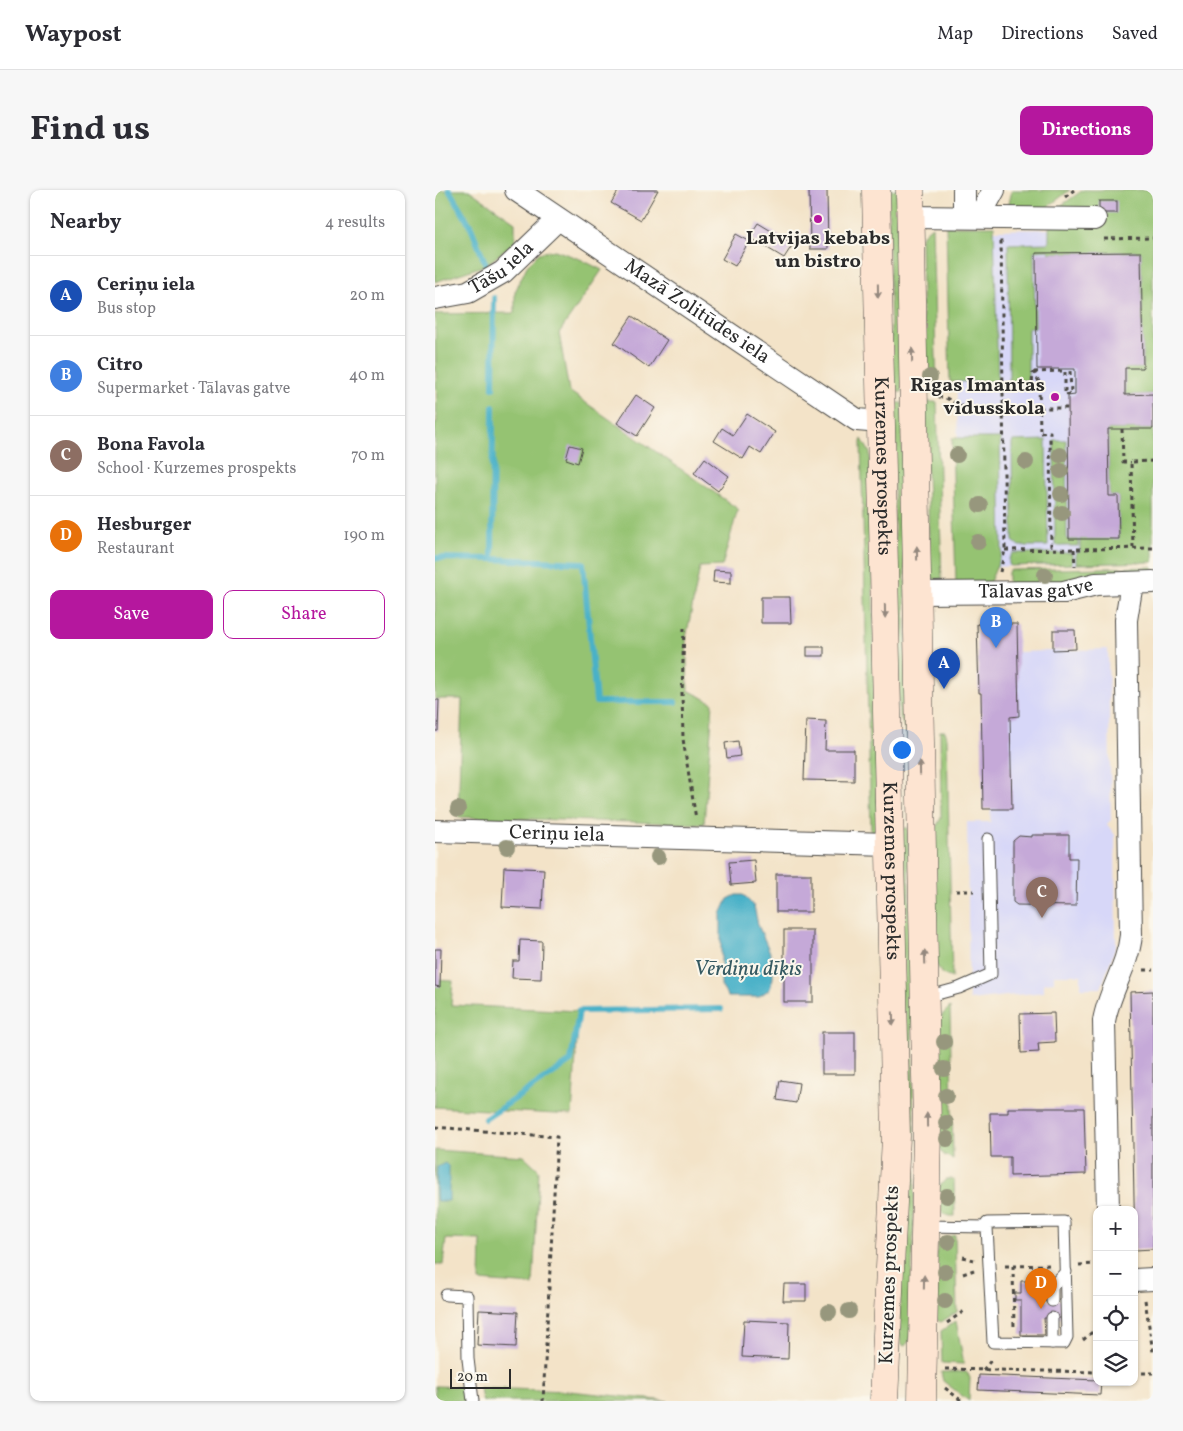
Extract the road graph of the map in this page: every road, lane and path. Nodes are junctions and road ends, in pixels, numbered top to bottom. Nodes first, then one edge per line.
1 (516, 190) edge
2 (876, 190) edge
3 (910, 190) edge
4 (964, 190) edge
5 (994, 190) edge
6 (911, 217) junction
7 (981, 217) junction
8 (558, 219) junction
9 (1095, 219) dead end
10 (435, 298) edge
11 (1070, 370) dead end
12 (1033, 372) junction
13 (1003, 385) junction
14 (943, 397) dead end
15 (1040, 408) junction
16 (1068, 408) dead end
17 (1003, 409) junction
18 (881, 422) junction
19 (1122, 429) dead end
20 (1153, 461) edge
21 (1131, 462) junction
22 (1133, 548) junction
23 (1153, 548) edge
24 (1074, 549) junction
25 (1005, 550) junction
26 (1051, 550) junction
27 (1075, 567) dead end
28 (1143, 582) edge
29 (997, 593) junction
30 (918, 594) junction
31 (684, 628) dead end
32 (887, 726) junction
33 (921, 816) junction
34 (435, 831) edge
35 (700, 839) junction
36 (988, 839) dead end
37 (889, 844) junction
38 (957, 891) dead end
39 (968, 891) dead end
40 (926, 996) junction
41 (435, 1128) edge
42 (1108, 1206) edge
43 (925, 1226) junction
44 (987, 1227) junction
45 (1065, 1272) junction
46 (1143, 1279) edge
47 (446, 1295) dead end
48 (1052, 1301) dead end
49 (1052, 1318) dead end
50 (887, 1342) junction
51 (923, 1343) junction
52 (1052, 1343) junction
53 (1153, 1352) edge
54 (937, 1368) dead end
55 (1093, 1372) edge
56 (1138, 1373) edge
57 (1153, 1373) edge
58 (473, 1401) edge
59 (543, 1401) edge
60 (884, 1401) edge
61 (922, 1401) edge

1 - 8 street, Mazā Zolitūdes iela
2 -> 18 main road, Kurzemes prospekts
3 - 6 main road, Kurzemes prospekts
4 - 7 street
5 - 7 street
6 - 7 street
30 -> 6 main road, Kurzemes prospekts
7 - 9 street
7 - 13 path
8 - 10 street, Tāšu iela
8 - 18 street, Mazā Zolitūdes iela
11 - 12 path
12 - 13 path
12 - 15 path
13 - 17 path
14 - 17 path
15 - 16 path
15 - 17 path
15 - 26 path
17 - 25 path
18 -> 32 main road, Kurzemes prospekts
19 - 21 path
20 - 21 path
21 - 22 path
22 - 23 path
22 - 24 path
24 - 26 path
24 - 27 path
25 - 26 path
25 - 29 path
28 - 29 street, Tālavas gatve
28 - 42 street
29 - 30 street, Tālavas gatve
33 -> 30 main road, Kurzemes prospekts
31 - 35 path
32 - 33 main road
32 - 37 main road, Kurzemes prospekts
40 -> 33 main road, Kurzemes prospekts
34 - 35 street, Ceriņu iela
35 - 37 street, Ceriņu iela
36 - 40 lane
37 -> 50 main road, Kurzemes prospekts
38 - 39 path
43 -> 40 main road, Kurzemes prospekts
41 - 59 path
43 - 44 lane
51 -> 43 main road, Kurzemes prospekts
44 - 45 lane
44 - 52 lane
45 - 48 lane
45 - 52 lane
46 - 53 path
47 - 58 lane
49 - 52 lane
50 - 51 main road
50 - 60 main road, Kurzemes prospekts
51 - 61 main road, Kurzemes prospekts
54 - 55 path
56 - 57 path

